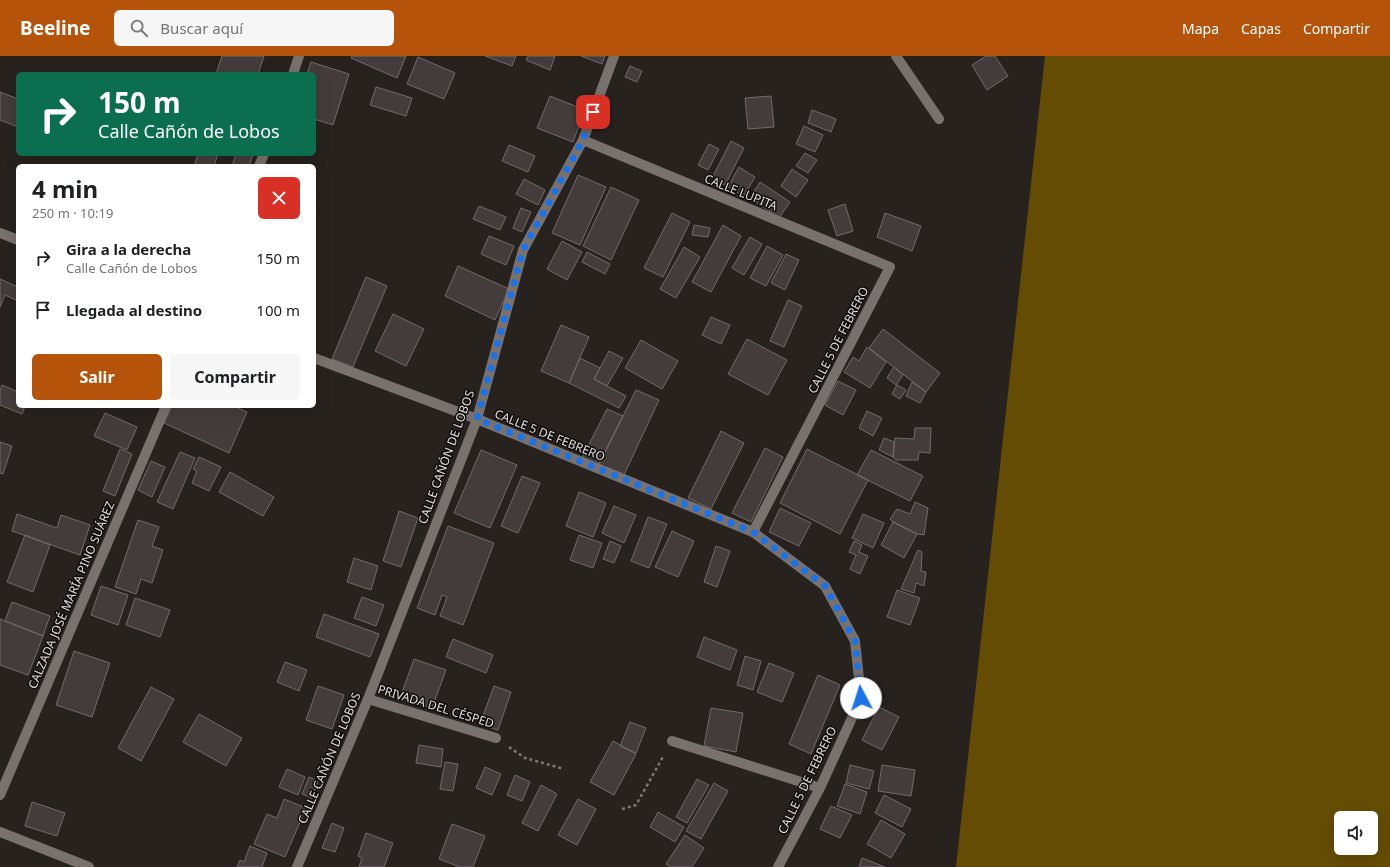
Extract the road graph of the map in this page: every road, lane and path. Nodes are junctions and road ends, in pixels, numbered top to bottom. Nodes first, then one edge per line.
1 (299, 56) edge
2 (614, 56) edge
3 (896, 56) edge
4 (294, 72) edge
5 (939, 119) dead end
6 (583, 140) junction
7 (0, 233) edge
8 (16, 239) edge
9 (890, 267) joint
10 (316, 359) edge
11 (165, 408) edge
12 (477, 419) junction
13 (753, 532) junction
14 (368, 699) junction
15 (496, 738) joint
16 (672, 741) joint
17 (564, 769) dead end
18 (820, 788) junction
19 (0, 795) edge
20 (622, 809) dead end
21 (0, 832) edge
22 (89, 867) edge
23 (297, 867) edge
24 (778, 867) edge

1 - 4 street
2 - 6 street, CALLE CAÑÓN DE LOBOS
3 - 5 street
6 - 9 street, CALLE LUPITA
6 - 12 street, CALLE CAÑÓN DE LOBOS
7 - 8 street
9 - 13 street, CALLE 5 DE FEBRERO
10 - 12 street, CALLE 5 DE FEBRERO
11 - 19 street, CALZADA JOSÉ MARÍA PINO SUÁREZ
12 - 13 street, CALLE 5 DE FEBRERO
12 - 14 street, CALLE CAÑÓN DE LOBOS
13 - 18 street, CALLE 5 DE FEBRERO
14 - 15 street, PRIVADA DEL CÉSPED
14 - 23 street, CALLE CAÑÓN DE LOBOS
15 - 17 path
16 - 18 street
16 - 20 path
18 - 24 street, CALLE 5 DE FEBRERO
21 - 22 street

